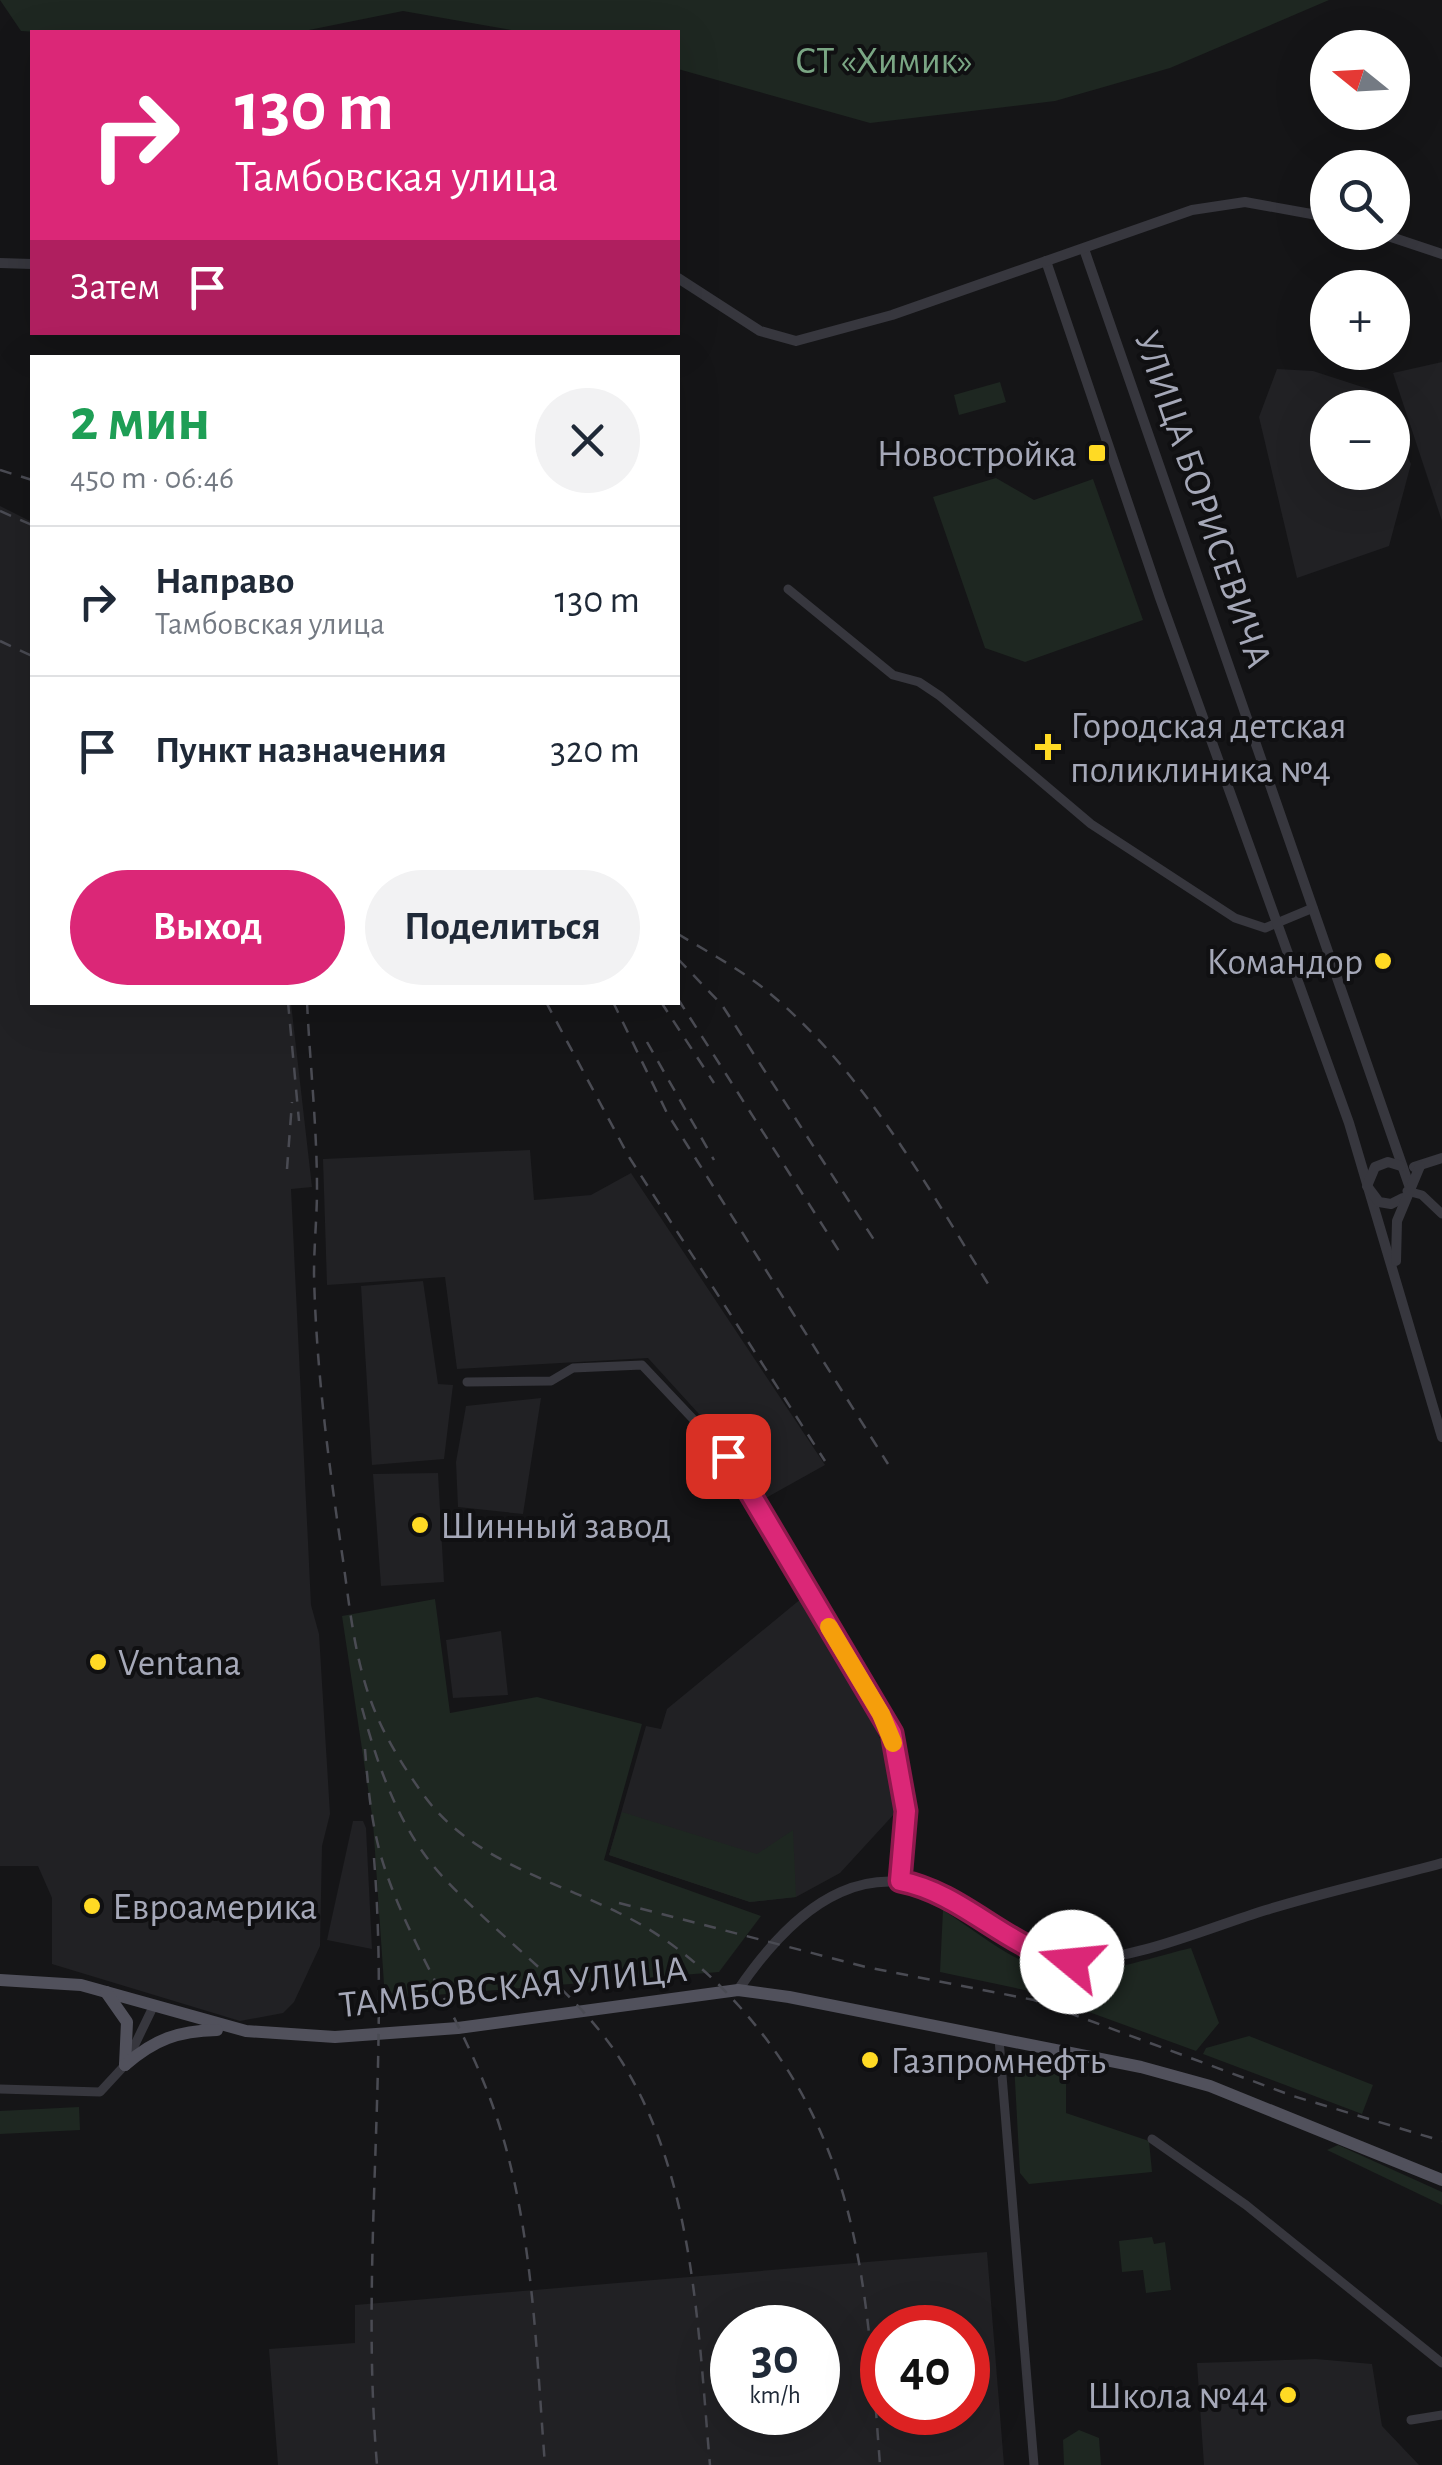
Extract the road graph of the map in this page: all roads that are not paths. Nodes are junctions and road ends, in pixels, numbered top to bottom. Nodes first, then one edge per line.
1 (1310, 213) edge
2 (1410, 243) edge
3 (1084, 249) junction
4 (1442, 254) edge
5 (1046, 262) junction
6 (0, 264) edge
7 (30, 264) edge
8 (680, 279) edge
9 (788, 589) dead end
10 (1313, 908) junction
11 (1278, 922) junction
12 (1442, 1158) edge
13 (1420, 1166) junction
14 (1402, 1167) junction
15 (1367, 1186) junction
16 (1407, 1191) junction
17 (1442, 1214) edge
18 (1396, 1272) junction
19 (467, 1382) dead end
20 (1442, 1437) edge
21 (1442, 1863) edge
22 (900, 1881) junction
23 (0, 1980) edge
24 (104, 1990) junction
25 (738, 1990) junction
26 (154, 2005) junction
27 (246, 2032) junction
28 (998, 2039) junction
29 (125, 2065) junction
30 (0, 2090) edge
31 (1152, 2139) dead end
32 (1442, 2180) edge
33 (1442, 2363) edge
34 (1442, 2415) edge
35 (1411, 2420) dead end
36 (1034, 2465) edge

1 - 3 street
2 - 4 street
3 - 5 street
3 - 10 street, УЛИЦА БОРИСЕВИЧА
5 - 8 street
5 - 11 street, УЛИЦА БОРИСЕВИЧА
6 - 7 street
9 - 11 street
10 - 11 street
10 - 14 street, УЛИЦА БОРИСЕВИЧА
11 - 15 street, УЛИЦА БОРИСЕВИЧА
12 - 13 street
13 - 14 street
13 - 16 street, УЛИЦА БОРИСЕВИЧА
14 - 15 street
14 - 16 street
15 - 16 street
15 - 18 street, УЛИЦА БОРИСЕВИЧА
16 - 17 street
16 - 18 street, УЛИЦА БОРИСЕВИЧА
18 - 20 street, УЛИЦА БОРИСЕВИЧА
19 - 22 street
21 - 22 street, ТАМБОВСКАЯ УЛИЦА
22 - 25 street, ТАМБОВСКАЯ УЛИЦА
23 - 24 main road, ТАМБОВСКАЯ УЛИЦА
24 - 26 main road, ТАМБОВСКАЯ УЛИЦА
24 - 29 main road
25 - 27 main road, ТАМБОВСКАЯ УЛИЦА
25 - 28 main road, ТАМБОВСКАЯ УЛИЦА
26 - 27 main road, ТАМБОВСКАЯ УЛИЦА
26 - 29 street
27 - 29 main road
28 - 32 main road, ТАМБОВСКАЯ УЛИЦА
28 - 36 street
29 - 30 street
31 - 33 street
34 - 35 street

